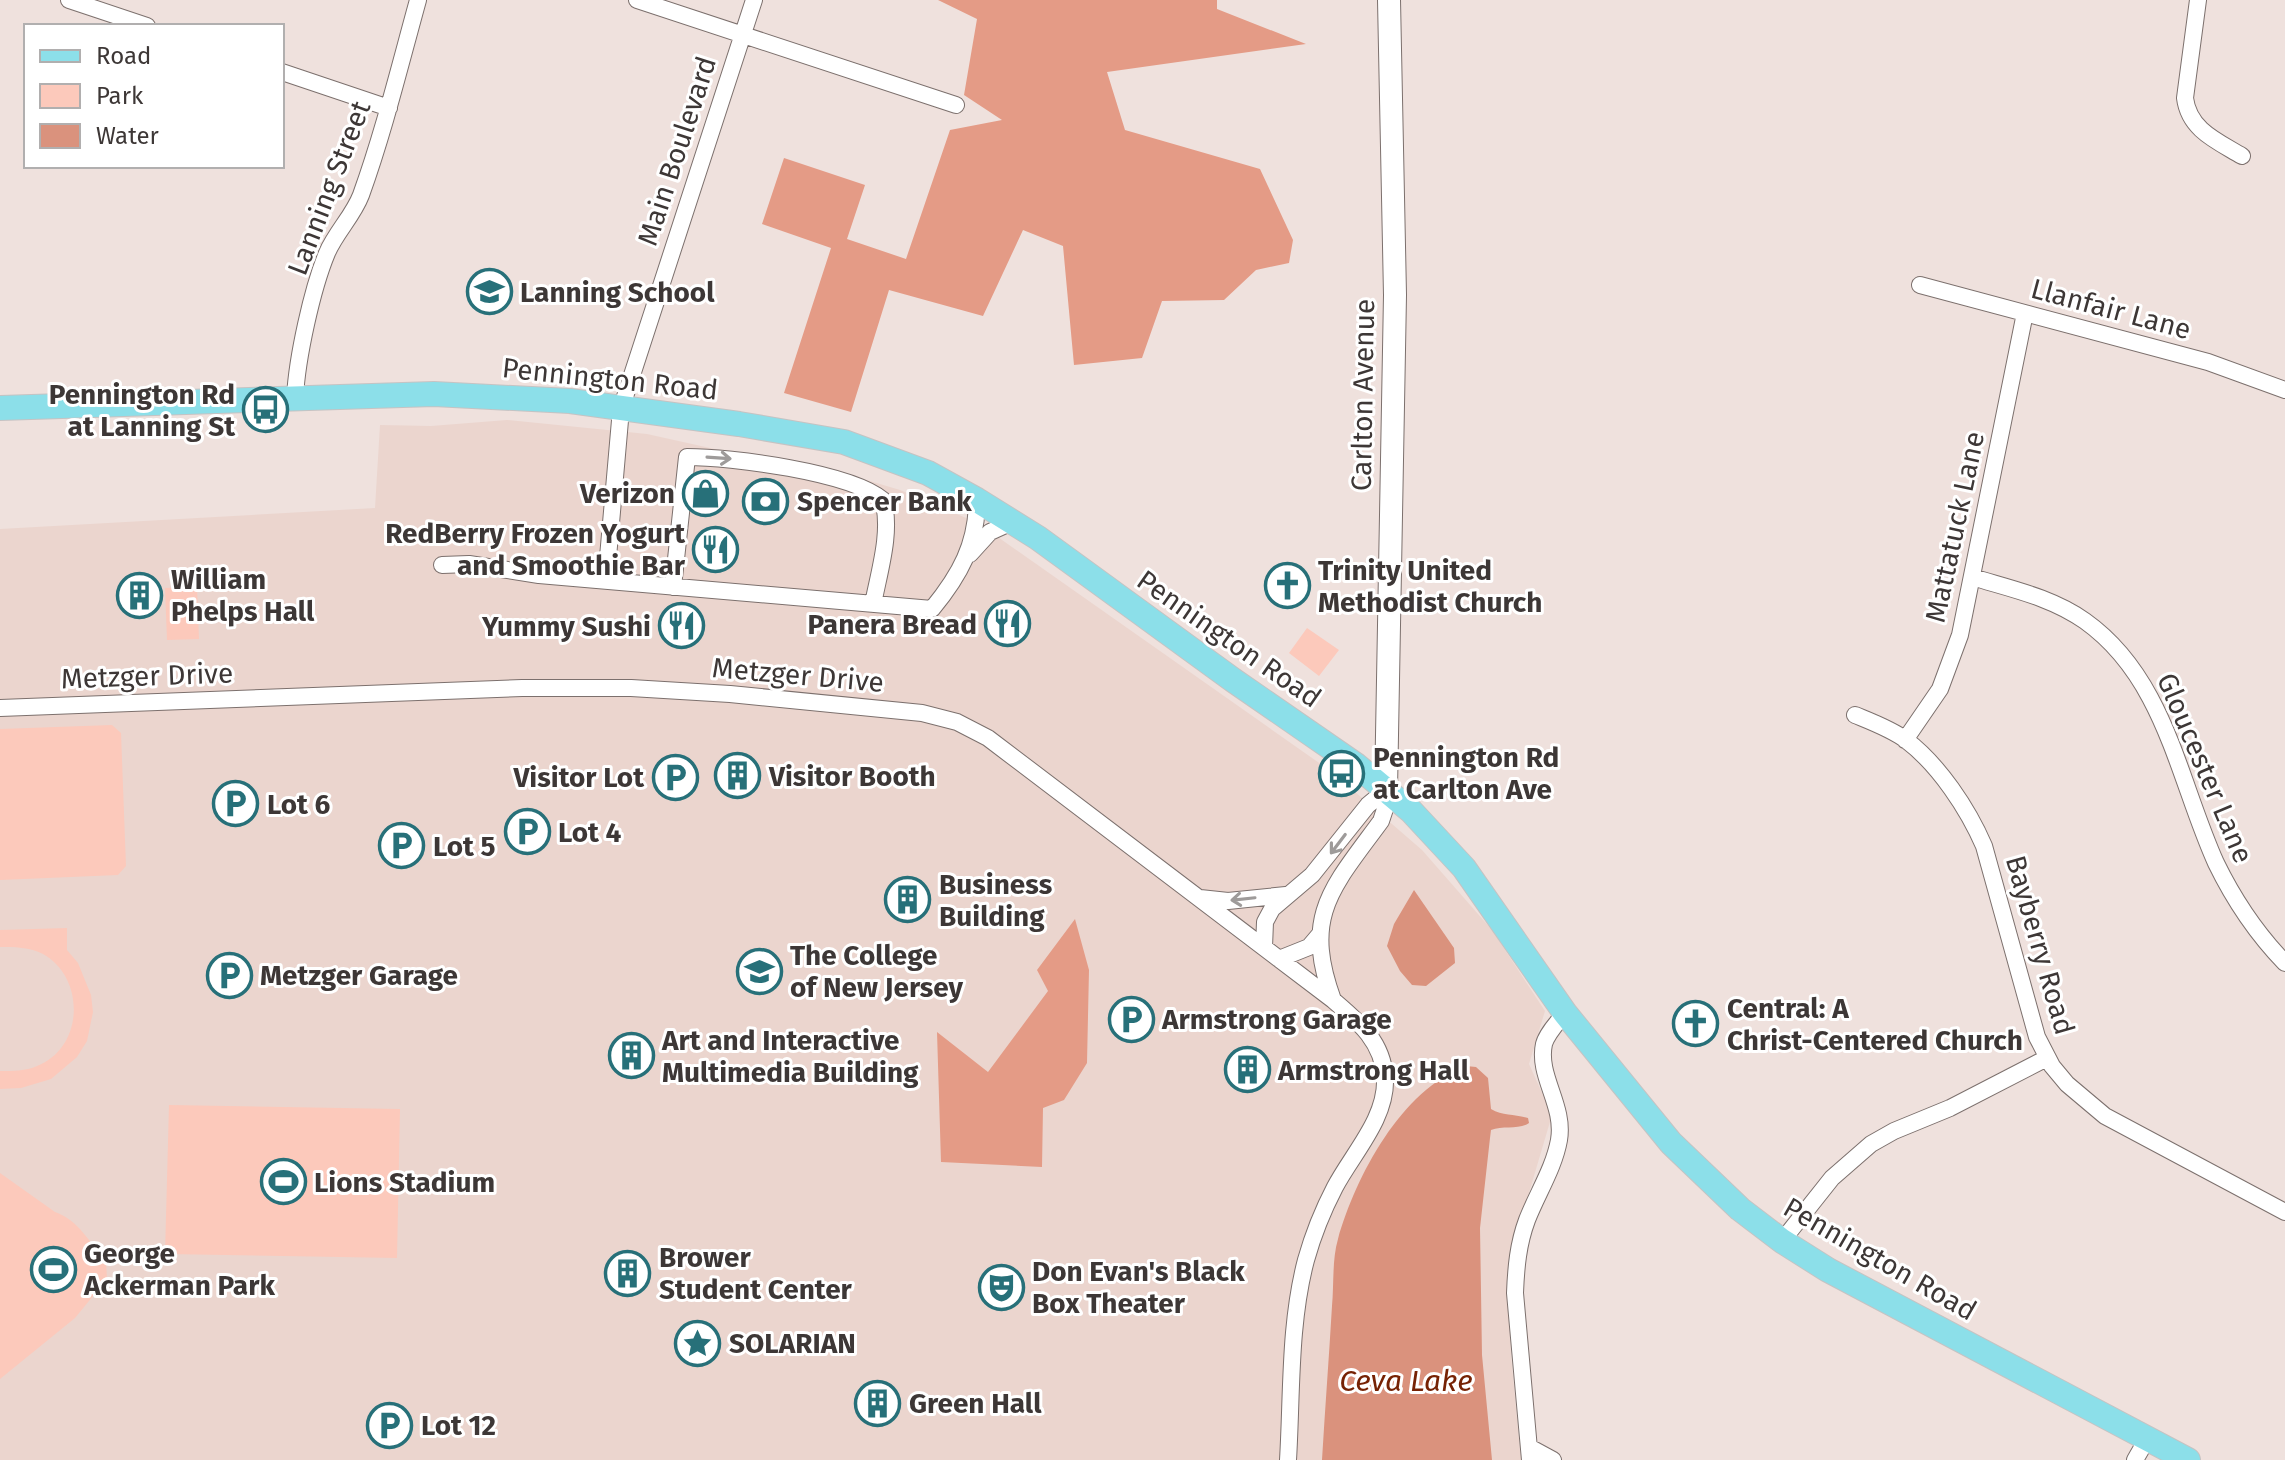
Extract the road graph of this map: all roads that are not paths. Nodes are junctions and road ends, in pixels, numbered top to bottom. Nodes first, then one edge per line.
1 (69, 0) edge
2 (418, 0) edge
3 (637, 0) edge
4 (754, 0) edge
5 (1389, 0) edge
6 (2198, 0) edge
7 (107, 20) edge
8 (134, 24) edge
9 (742, 35) junction
10 (284, 73) edge
11 (956, 105) dead end
12 (389, 108) junction
13 (2242, 156) dead end
14 (1920, 285) dead end
15 (2025, 313) junction
16 (2285, 390) edge
17 (295, 397) junction
18 (0, 408) edge
19 (621, 409) junction
20 (977, 500) junction
21 (1012, 522) junction
22 (966, 558) junction
23 (442, 565) dead end
24 (1972, 577) junction
25 (606, 580) junction
26 (673, 587) junction
27 (873, 604) junction
28 (0, 708) edge
29 (1855, 715) dead end
30 (1905, 740) junction
31 (1386, 790) junction
32 (1286, 895) junction
33 (1200, 898) junction
34 (1320, 934) junction
35 (1264, 947) junction
36 (1279, 959) junction
37 (2285, 963) edge
38 (1333, 1000) junction
39 (1565, 1013) junction
40 (2047, 1058) junction
41 (2285, 1212) edge
42 (1782, 1241) junction
43 (2141, 1449) edge
44 (1530, 1454) edge
45 (1288, 1460) edge
46 (1553, 1460) edge
47 (2188, 1460) edge

1 - 7 street
2 - 12 street, Lanning Street
3 - 9 street
4 - 9 street, Main Boulevard
5 - 31 street, Carlton Avenue
6 - 13 street
7 - 8 street
9 - 11 street
9 - 19 street, Main Boulevard
10 - 12 street
12 - 17 street, Lanning Street
14 - 15 street, Llanfair Lane
15 - 16 street, Llanfair Lane
15 - 24 street, Mattatuck Lane
17 - 18 main road, Pennington Road
17 - 19 main road, Pennington Road
19 - 20 main road, Pennington Road
19 - 25 street, Main Boulevard
20 - 21 main road, Pennington Road
20 - 22 street
21 - 22 street
21 - 31 main road, Pennington Road
22 - 27 street
23 - 25 street
24 - 30 street, Mattatuck Lane
24 - 37 street, Gloucester Lane
25 - 26 street
26 - 27 street
26 -> 27 street
28 - 33 street, Metzger Drive
29 - 30 street, Bayberry Road
30 - 40 street, Bayberry Road
31 -> 32 street
31 - 34 street
31 - 39 main road, Pennington Road
32 -> 33 street
32 - 35 street
33 - 35 street, Metzger Drive
34 - 36 street
34 - 38 street
35 - 36 street, Metzger Drive
36 - 38 street, Metzger Drive
38 - 45 street, Metzger Drive
39 - 42 main road, Pennington Road
39 - 44 street
40 - 41 street, Bayberry Road
40 - 42 street
42 - 43 main road, Pennington Road
43 - 47 main road, Pennington Road
44 - 46 street

